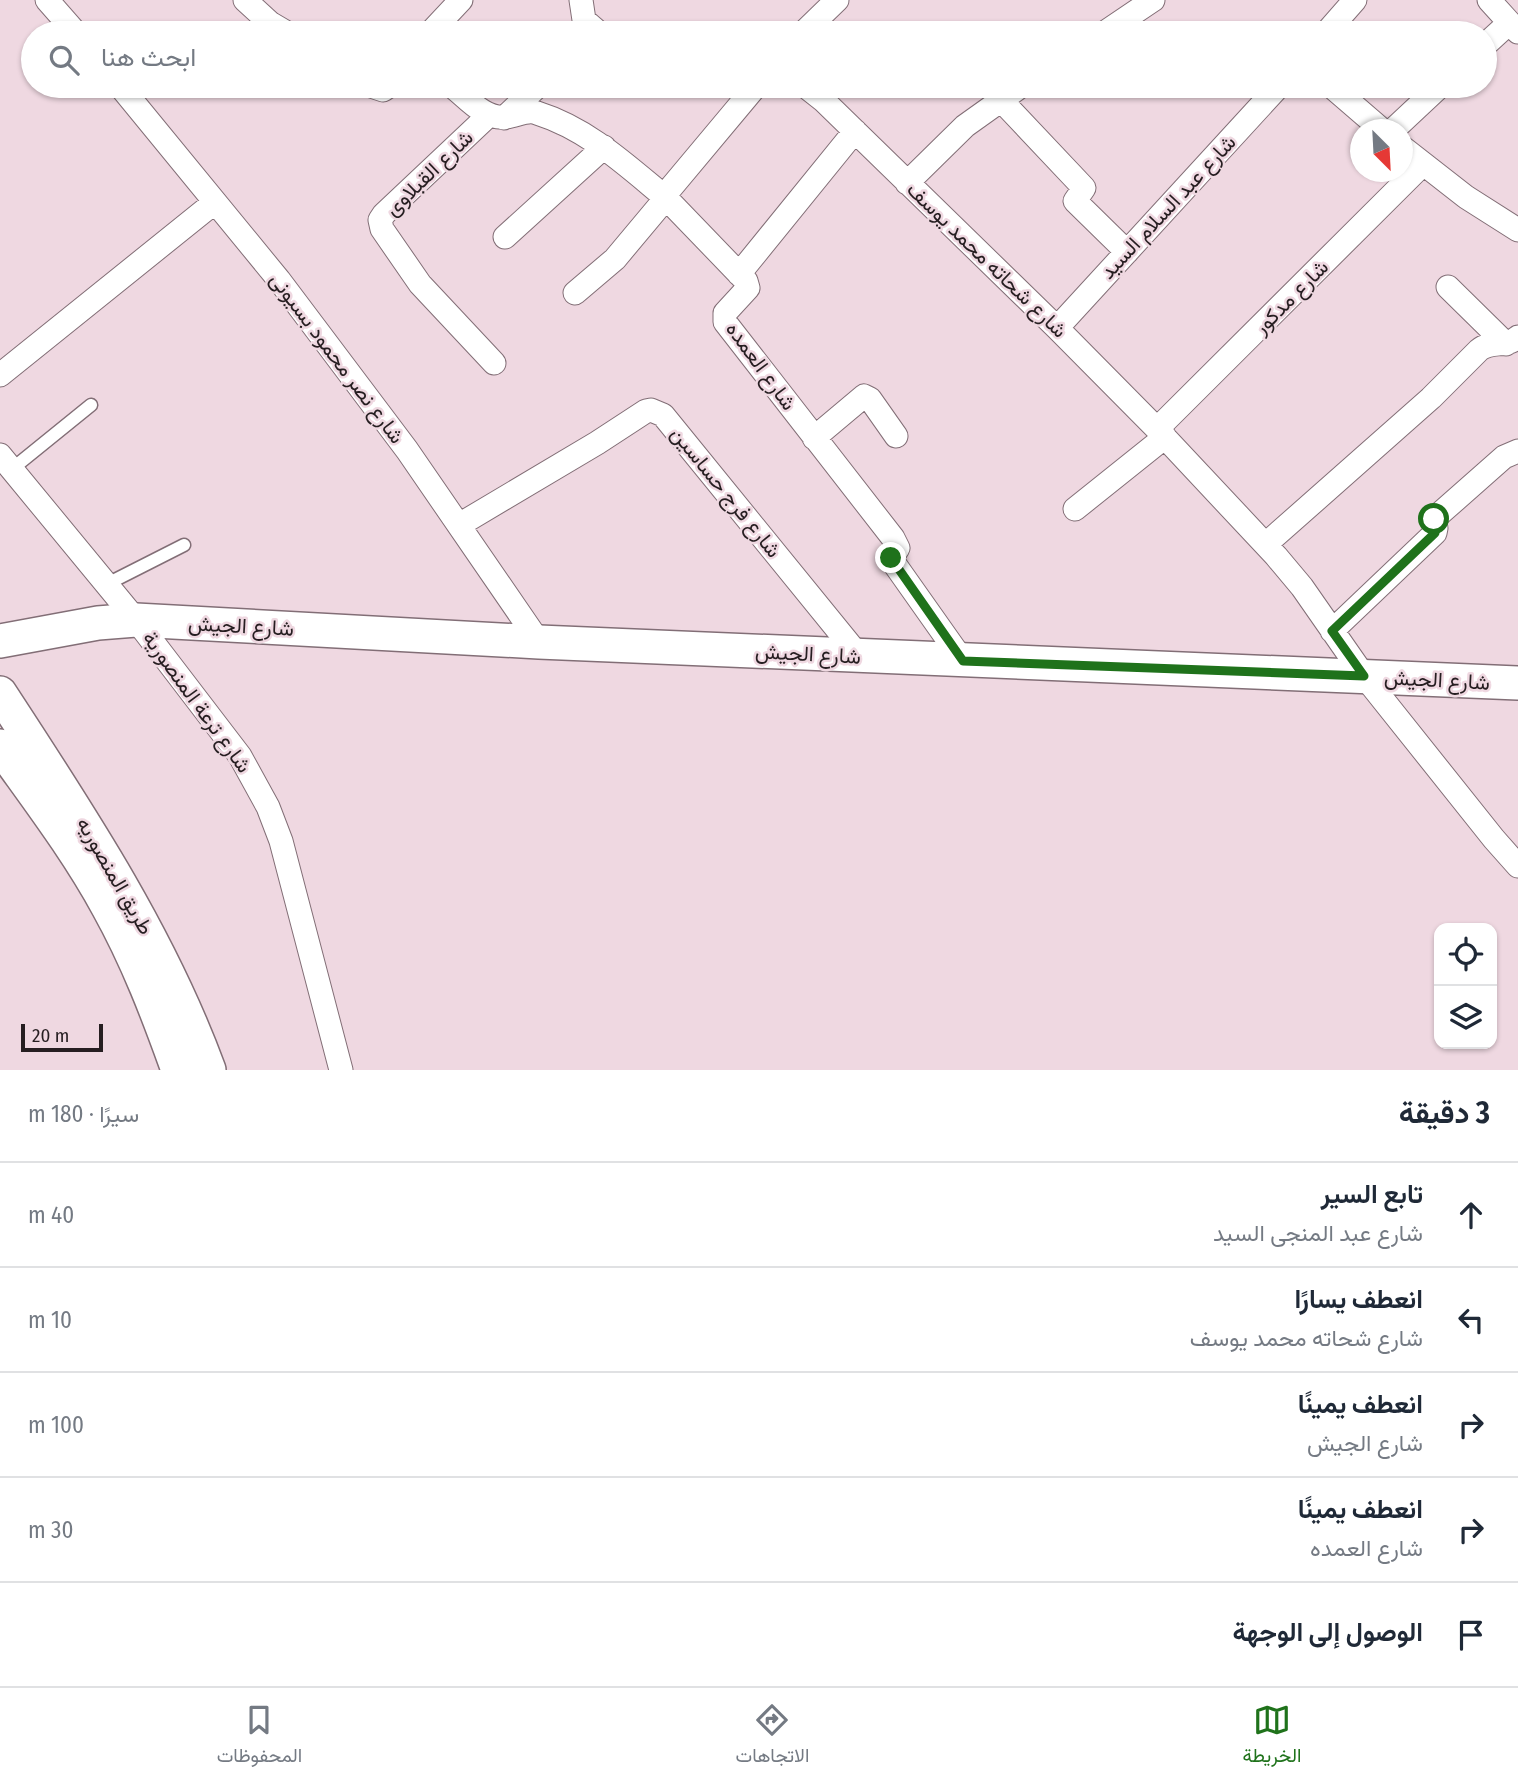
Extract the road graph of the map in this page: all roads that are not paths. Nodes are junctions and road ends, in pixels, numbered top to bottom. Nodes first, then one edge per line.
1 (47, 0) edge
2 (245, 0) edge
3 (461, 0) edge
4 (580, 0) edge
5 (837, 0) edge
6 (1153, 0) edge
7 (1355, 0) edge
8 (65, 21) edge
9 (268, 21) edge
10 (441, 21) edge
11 (585, 21) edge
12 (815, 21) edge
13 (1122, 21) edge
14 (1337, 21) edge
15 (130, 98) edge
16 (470, 98) edge
17 (522, 98) edge
18 (745, 98) edge
19 (818, 98) edge
20 (1268, 98) edge
21 (1345, 98) edge
22 (1427, 98) edge
23 (1000, 99) joint
24 (497, 116) junction
25 (1369, 119) edge
26 (1405, 119) edge
27 (855, 131) junction
28 (604, 147) junction
29 (1413, 156) edge
30 (1423, 164) junction
31 (907, 183) junction
32 (666, 198) junction
33 (215, 202) junction
34 (1518, 230) edge
35 (505, 237) dead end
36 (1127, 252) junction
37 (739, 274) junction
38 (1448, 287) dead end
39 (575, 293) dead end
40 (1057, 328) junction
41 (1512, 340) edge
42 (494, 363) dead end
43 (0, 375) edge
44 (91, 405) dead end
45 (1161, 433) junction
46 (896, 436) dead end
47 (814, 438) junction
48 (1513, 459) edge
49 (6, 462) edge
50 (1075, 509) dead end
51 (459, 525) junction
52 (1266, 544) junction
53 (184, 545) dead end
54 (107, 584) junction
55 (136, 620) junction
56 (1332, 631) junction
57 (4, 640) edge
58 (539, 642) junction
59 (859, 656) junction
60 (963, 661) junction
61 (1364, 676) junction
62 (1518, 683) edge
63 (0, 693) edge
64 (0, 746) edge
65 (1518, 866) edge
66 (178, 1070) edge
67 (209, 1070) edge
68 (341, 1070) edge

1 - 8 street
2 - 9 street
3 - 10 street
4 - 11 street
5 - 12 street
6 - 13 street
7 - 14 street
15 - 33 street, شارع نصر محمود بسيونى
16 - 24 street
17 - 24 street
18 - 32 street
19 - 27 street, شارع شحاته محمد يوسف
20 - 36 street, شارع عبد السلام السيد
21 - 25 street
22 - 26 street
23 - 31 street
23 - 36 street
24 - 28 street
24 - 42 street, شارع القبلاوى
27 - 31 street, شارع شحاته محمد يوسف
27 - 37 street
28 - 32 street
28 - 35 street
29 - 30 street
30 - 34 street
30 - 45 street, شارع مدكور
31 - 40 street, شارع شحاته محمد يوسف
32 - 37 street
32 - 39 street
33 - 43 street
33 - 51 street, شارع نصر محمود بسيونى
36 - 40 street, شارع عبد السلام السيد
37 - 47 street, شارع العمده
38 - 41 street
40 - 45 street, شارع شحاته محمد يوسف
41 - 52 street
44 - 49 lane
45 - 50 street
45 - 52 street, شارع شحاته محمد يوسف
46 - 47 street
47 - 60 street, شارع العمده
48 - 56 street
49 - 54 street, شارع ترعة المنصورية
51 - 58 street, شارع نصر محمود بسيونى
51 - 59 street, شارع فرج حساسين
52 - 56 street, شارع شحاته محمد يوسف
53 - 54 lane
54 - 55 street, شارع ترعة المنصورية
55 - 57 street, شارع الجيش
55 - 58 street, شارع الجيش
55 - 68 street, شارع ترعة المنصورية
56 - 61 street, شارع شحاته محمد يوسف
58 - 59 street, شارع الجيش
59 - 60 street, شارع الجيش
60 - 61 street, شارع الجيش
61 - 62 street, شارع الجيش
61 - 65 street, شارع شحاته محمد يوسف
63 - 67 street, طريق المنصوريه
64 - 66 street, طريق المنصوريه

